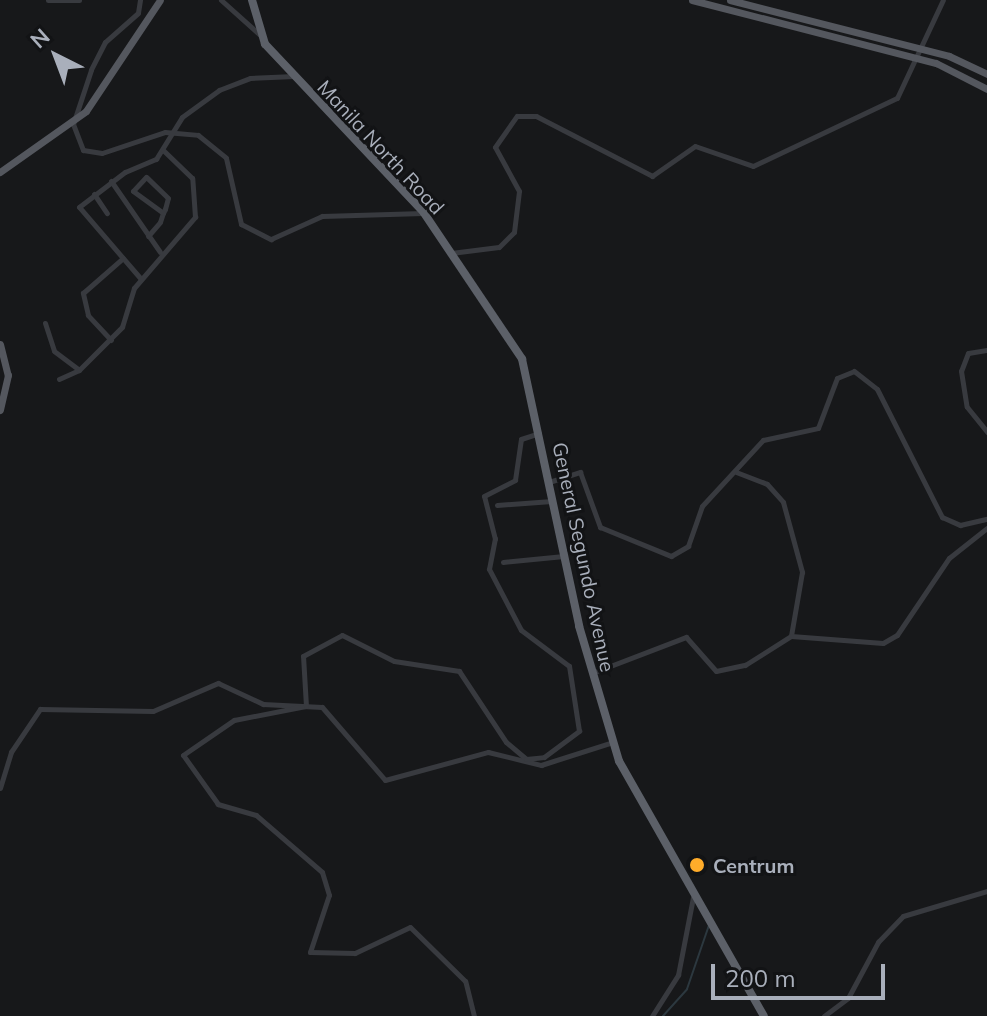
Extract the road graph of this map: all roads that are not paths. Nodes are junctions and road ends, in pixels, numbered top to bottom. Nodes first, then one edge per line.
1 (48, 0) edge
2 (79, 0) edge
3 (140, 0) edge
4 (160, 0) edge
5 (221, 0) edge
6 (252, 0) edge
7 (692, 0) edge
8 (730, 0) edge
9 (943, 0) edge
10 (260, 35) junction
11 (921, 49) junction
12 (918, 58) junction
13 (987, 74) edge
14 (294, 76) junction
15 (987, 89) edge
16 (73, 124) junction
17 (172, 132) junction
18 (163, 150) junction
19 (0, 172) edge
20 (111, 181) junction
21 (94, 194) junction
22 (107, 213) dead end
23 (163, 213) junction
24 (424, 213) junction
25 (148, 236) junction
26 (160, 252) junction
27 (450, 253) junction
28 (123, 258) junction
29 (141, 279) junction
30 (491, 315) joint
31 (45, 323) dead end
32 (111, 340) junction
33 (0, 344) edge
34 (987, 350) edge
35 (79, 370) junction
36 (59, 379) dead end
37 (0, 410) edge
38 (987, 432) edge
39 (540, 433) junction
40 (736, 472) junction
41 (549, 482) junction
42 (553, 501) junction
43 (497, 505) dead end
44 (987, 519) edge
45 (987, 528) edge
46 (564, 556) junction
47 (503, 562) dead end
48 (791, 636) junction
49 (592, 673) junction
50 (308, 703) junction
51 (613, 742) junction
52 (0, 788) edge
53 (987, 891) edge
54 (693, 897) junction
55 (474, 1016) edge
56 (652, 1016) edge
57 (764, 1016) edge
58 (824, 1016) edge

1 - 2 street
3 - 16 street
4 - 16 main road
5 - 10 street
6 - 10 highway, Manila North Road
7 - 12 main road
8 - 11 main road
9 - 11 street
10 - 14 highway, Manila North Road
11 - 12 street
11 - 13 main road
12 - 15 main road
12 - 27 street
14 - 17 street
14 - 24 highway, Manila North Road
16 - 17 street
16 - 19 main road
17 - 18 street
17 - 24 street
18 - 20 street
18 - 26 street
20 - 21 street
20 - 25 street
21 - 22 street
21 - 28 street
23 - 23 street
23 - 25 street
24 - 27 highway, Manila North Road
25 - 26 street
26 - 29 street
27 - 30 highway, Manila North Road
28 - 29 street
28 - 32 street
29 - 32 street
30 - 39 highway, General Segundo Avenue
31 - 35 street
32 - 35 street
33 - 37 main road
34 - 38 street
35 - 36 street
39 - 41 highway, General Segundo Avenue
39 - 50 street
40 - 41 street
40 - 44 street
40 - 48 street
41 - 42 highway, General Segundo Avenue
42 - 43 street
42 - 46 highway, General Segundo Avenue
45 - 48 street
46 - 47 street
46 - 49 highway, General Segundo Avenue
48 - 49 street
49 - 51 highway, General Segundo Avenue
50 - 51 street
50 - 52 street
50 - 55 street
51 - 54 highway, General Segundo Avenue
53 - 58 street
54 - 56 street
54 - 57 highway, General Segundo Avenue

